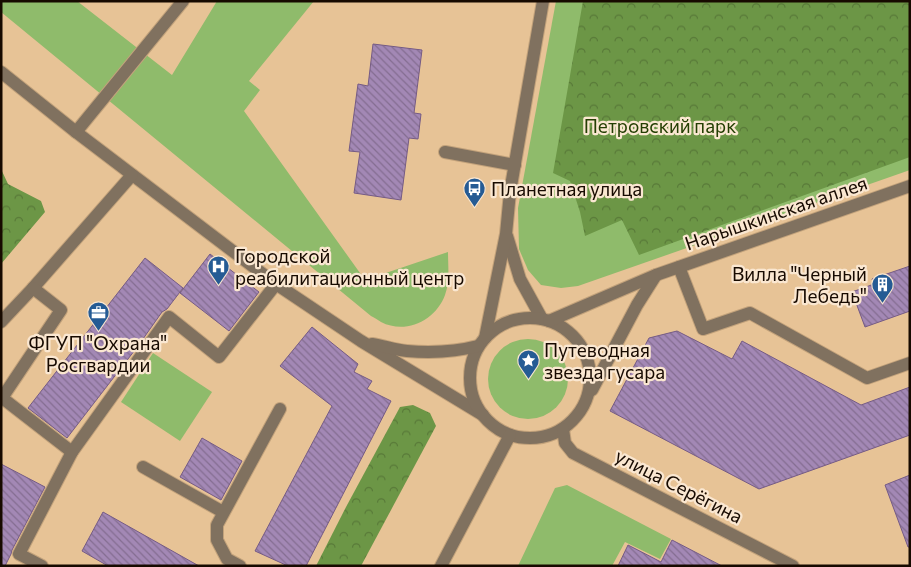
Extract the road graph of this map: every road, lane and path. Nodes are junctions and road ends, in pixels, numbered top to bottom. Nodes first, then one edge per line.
1 (183, 1) edge
2 (543, 1) edge
3 (1, 72) edge
4 (76, 132) junction
5 (445, 152) dead end
6 (515, 165) junction
7 (132, 175) junction
8 (910, 186) edge
9 (506, 234) junction
10 (679, 267) junction
11 (656, 275) junction
12 (276, 284) junction
13 (33, 288) junction
14 (546, 320) junction
15 (1, 322) edge
16 (361, 341) junction
17 (482, 342) junction
18 (910, 363) edge
19 (2, 398) edge
20 (587, 399) junction
21 (280, 409) dead end
22 (483, 415) junction
23 (563, 429) junction
24 (510, 435) junction
25 (72, 452) junction
26 (143, 467) dead end
27 (223, 512) junction
28 (42, 566) edge
29 (240, 566) edge
30 (442, 566) edge
31 (793, 566) edge

1 - 4 street
2 - 6 street
3 - 4 street
4 - 7 street
5 - 6 street
6 - 9 street
7 - 12 street
7 - 13 street
8 - 10 street, Нарышкинская аллея
9 - 14 street
9 - 17 street
10 - 11 street, Нарышкинская аллея
10 - 18 street
11 - 14 street, Нарышкинская аллея
11 - 20 street
12 - 16 street
12 - 25 street
13 - 15 street
13 - 19 street
14 - 17 street
14 - 20 street
16 - 17 street
16 - 22 street
17 - 22 street
19 - 25 street
20 - 23 street
21 - 27 street
22 - 24 street
23 - 24 street
23 - 31 street, улица Серёгина
24 - 30 street
25 - 28 street
26 - 27 street
27 - 29 street

